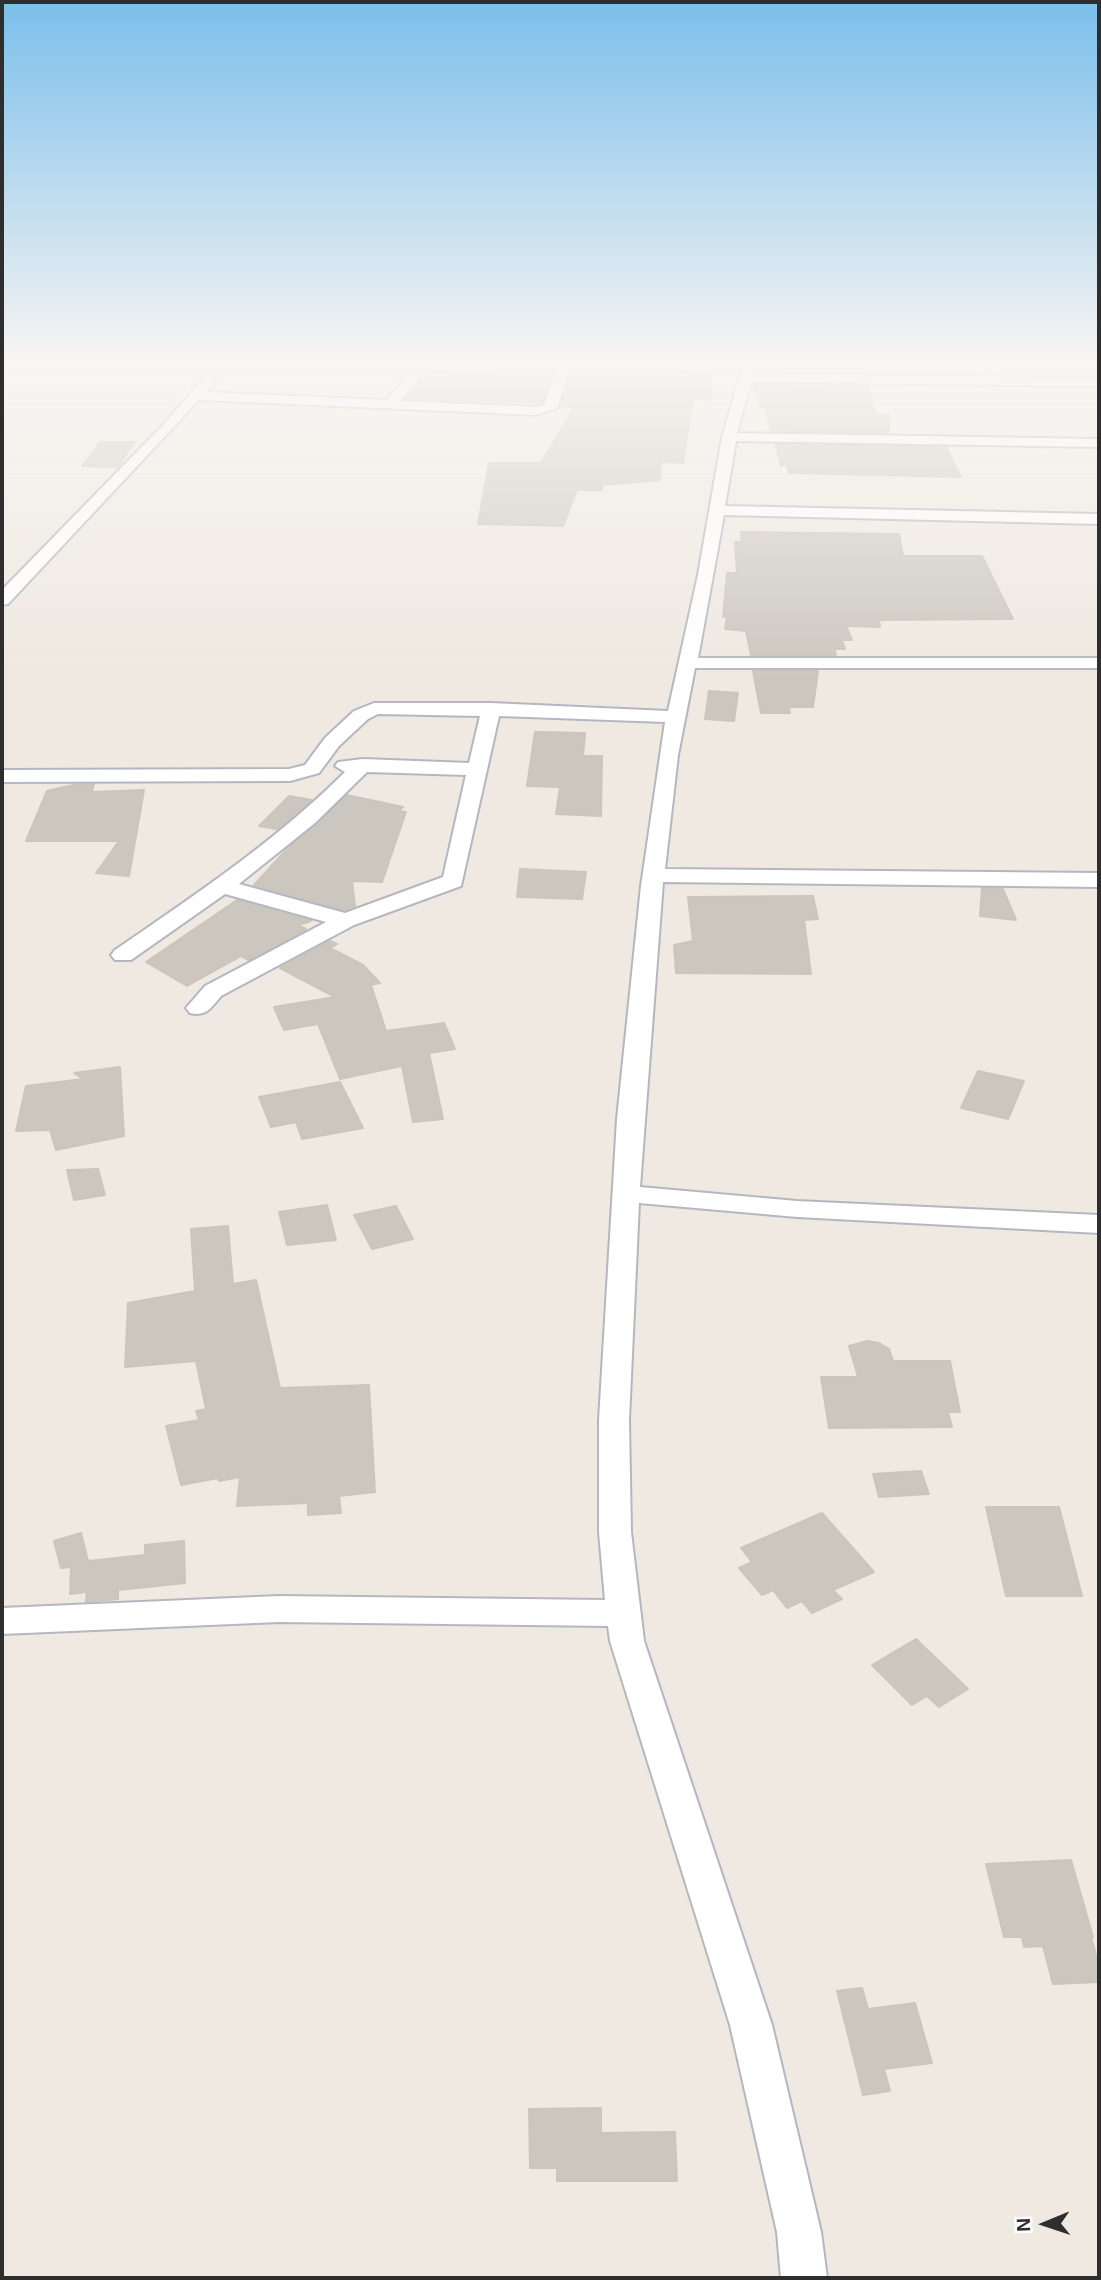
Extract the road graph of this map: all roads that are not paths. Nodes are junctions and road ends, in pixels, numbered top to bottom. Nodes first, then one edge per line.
1 (126, 469) edge
2 (723, 469) edge
3 (715, 510) junction
4 (1099, 519) edge
5 (2, 600) edge
6 (686, 663) junction
7 (1099, 663) edge
8 (491, 709) junction
9 (676, 717) junction
10 (363, 765) junction
11 (312, 769) junction
12 (475, 769) junction
13 (2, 776) edge
14 (654, 875) junction
15 (1099, 880) edge
16 (222, 886) junction
17 (346, 920) junction
18 (123, 955) dead end
19 (198, 1008) dead end
20 (627, 1194) junction
21 (1099, 1224) edge
22 (625, 1613) junction
23 (2, 1621) edge
24 (804, 2278) edge

1 - 5 street
2 - 3 street
3 - 4 street
3 - 6 street
6 - 7 street
6 - 9 street
8 - 9 street
8 - 11 street
8 - 12 street
9 - 14 street
10 - 11 street
10 - 12 street
10 - 16 street
11 - 13 street
12 - 17 street
14 - 15 street
14 - 20 street
16 - 17 street
16 - 18 street
17 - 19 street
20 - 21 street
20 - 22 street
22 - 23 street
22 - 24 street

